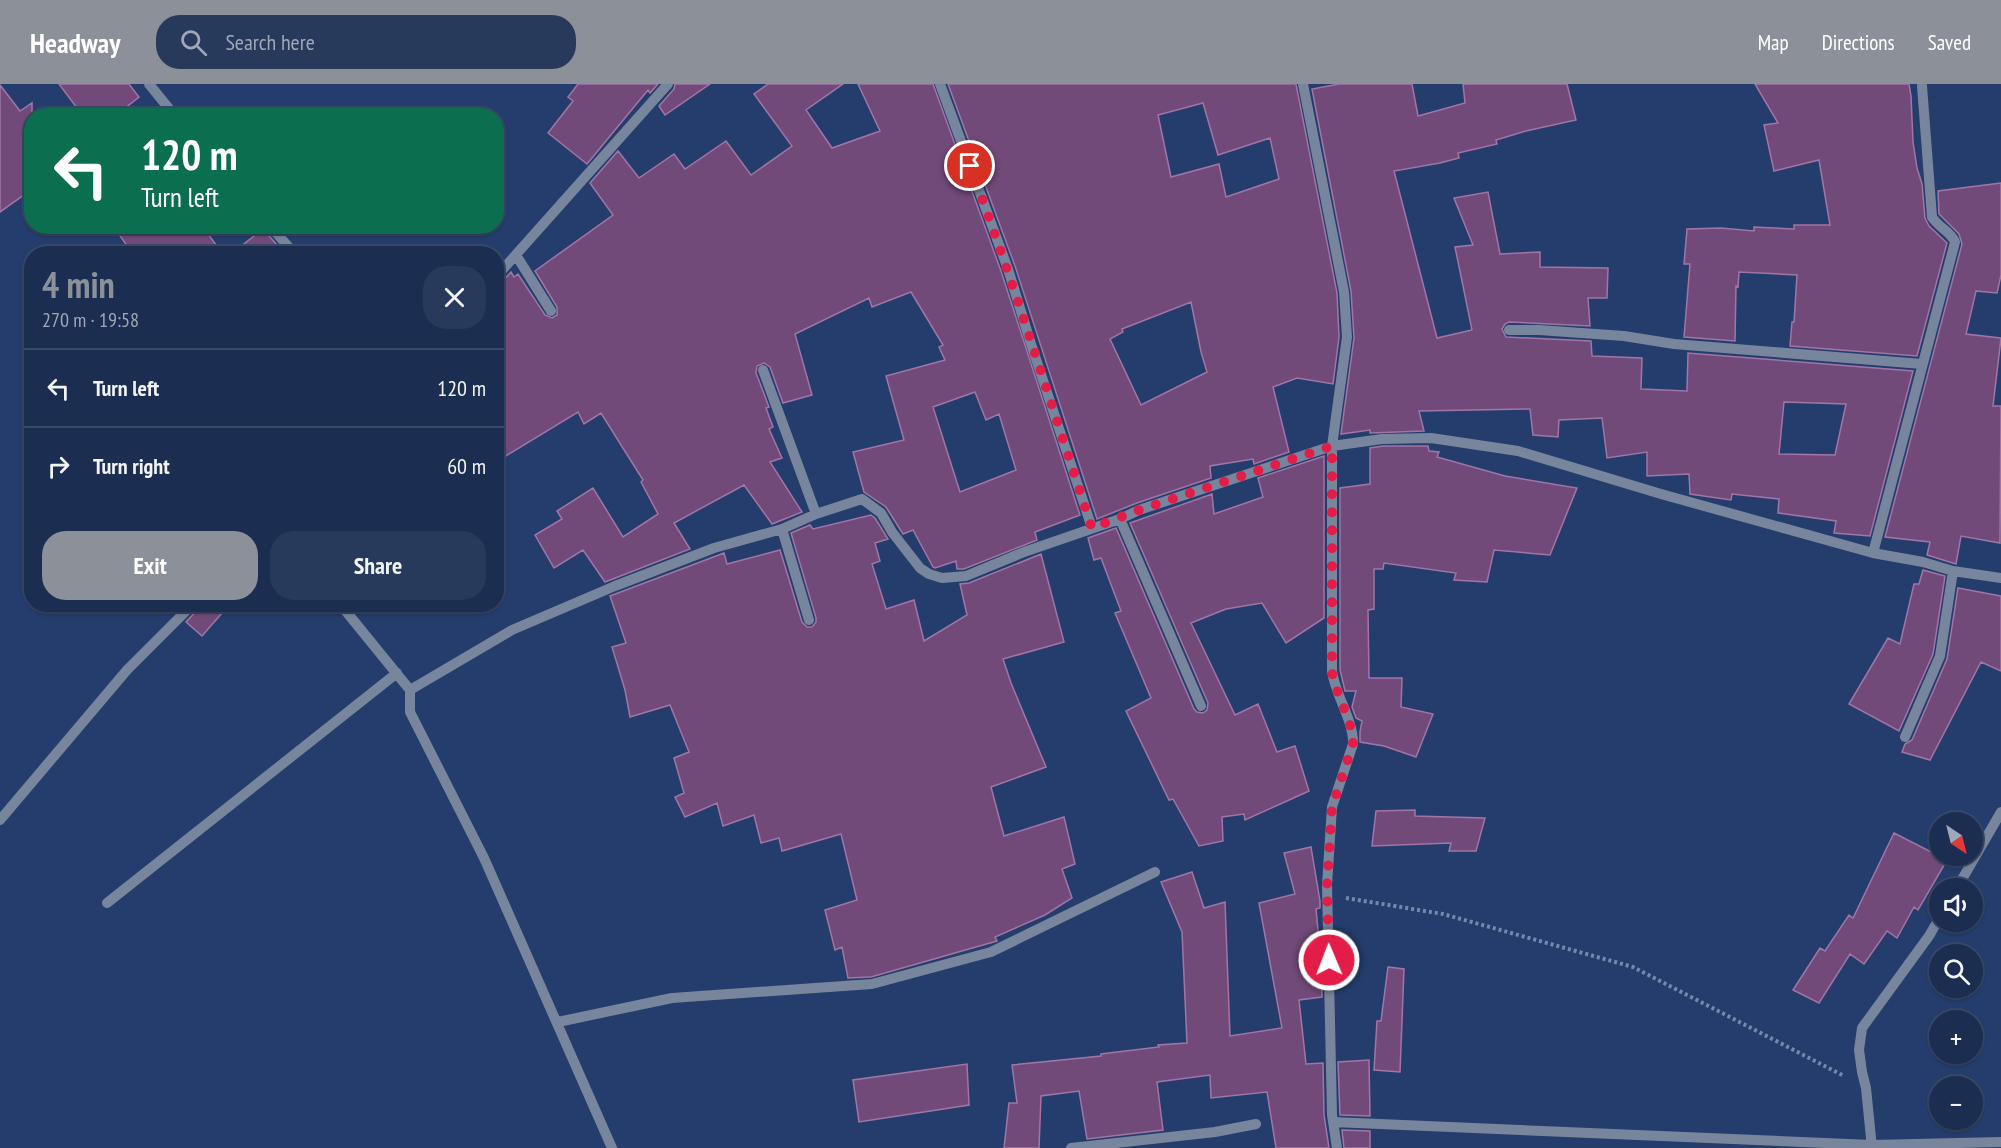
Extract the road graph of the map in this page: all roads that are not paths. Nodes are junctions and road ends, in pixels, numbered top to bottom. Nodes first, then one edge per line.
1 (149, 84) edge
2 (668, 84) edge
3 (940, 84) edge
4 (1303, 84) edge
5 (1922, 86) dead end
6 (168, 108) edge
7 (277, 234) edge
8 (288, 246) edge
9 (516, 255) junction
10 (504, 268) edge
11 (551, 311) dead end
12 (1509, 330) dead end
13 (1922, 364) junction
14 (763, 370) dead end
15 (1332, 446) junction
16 (816, 514) junction
17 (1120, 519) junction
18 (1092, 528) junction
19 (782, 529) junction
20 (1873, 553) junction
21 (1953, 571) junction
22 (2001, 578) edge
23 (184, 612) edge
24 (347, 612) edge
25 (809, 620) dead end
26 (397, 673) junction
27 (410, 690) junction
28 (1201, 706) dead end
29 (1905, 737) dead end
30 (2001, 812) edge
31 (0, 819) edge
32 (1155, 872) dead end
33 (1963, 878) edge
34 (107, 903) dead end
35 (1931, 932) edge
36 (558, 1022) junction
37 (1333, 1122) junction
38 (1256, 1124) dead end
39 (2001, 1142) edge
40 (1872, 1147) edge
41 (612, 1148) edge
42 (1071, 1148) edge
43 (1337, 1148) edge

1 - 6 street
2 - 9 street
3 - 18 street
4 - 15 street
5 - 13 street
7 - 8 street
9 - 10 street
9 - 11 street
12 - 13 street
13 - 20 street
14 - 16 street
15 - 17 street
15 - 20 street
15 - 37 street
16 - 18 street
16 - 19 street
17 - 18 street
17 - 28 street
19 - 25 street
19 - 27 street
20 - 21 street
21 - 22 street
21 - 29 street
23 - 31 street
24 - 26 street
26 - 27 street
26 - 34 street
27 - 36 street
30 - 33 street
32 - 36 street
35 - 40 street
36 - 41 street
37 - 40 street
37 - 43 street
38 - 42 street
39 - 40 street

